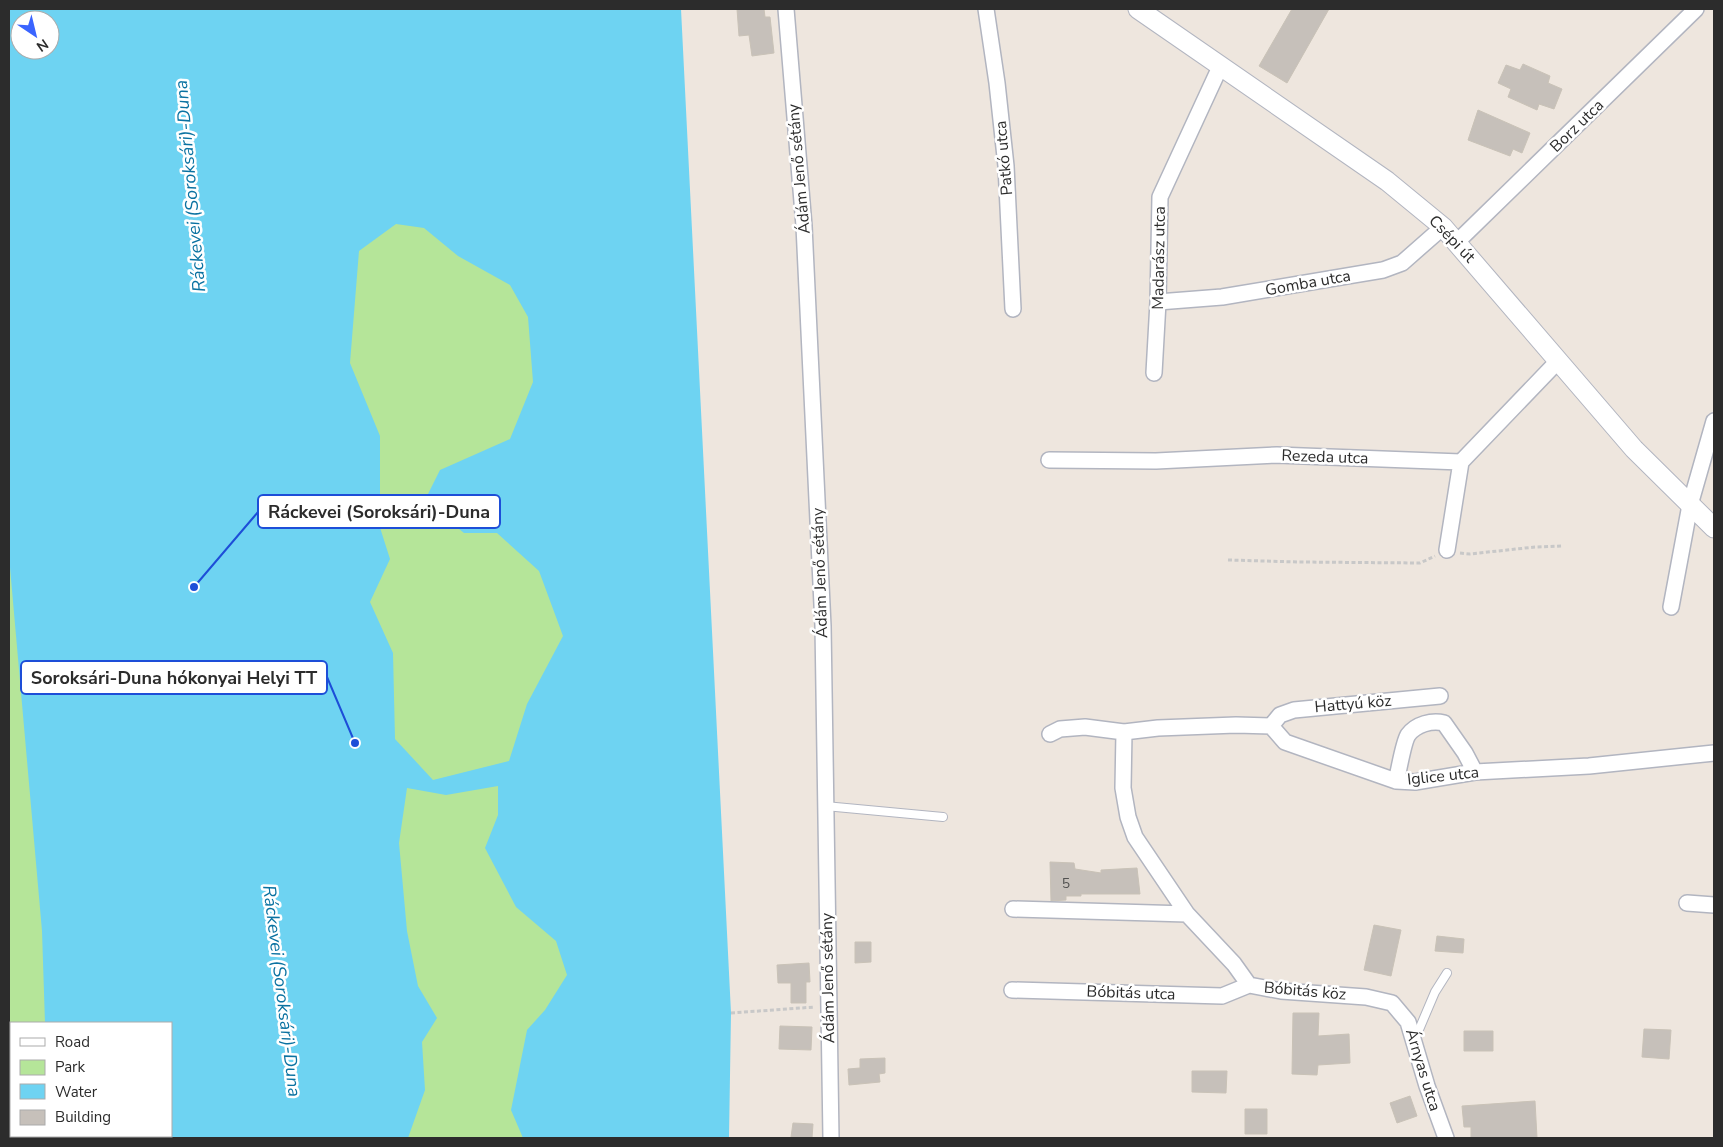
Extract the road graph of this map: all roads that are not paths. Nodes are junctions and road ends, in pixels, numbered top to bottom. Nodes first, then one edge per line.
1 (786, 9) edge
2 (986, 9) edge
3 (1138, 9) edge
4 (1696, 9) edge
5 (1220, 67) junction
6 (1443, 227) junction
7 (1457, 242) junction
8 (1158, 302) junction
9 (1014, 309) dead end
10 (1558, 361) junction
11 (1154, 373) dead end
12 (1714, 421) edge
13 (1049, 460) dead end
14 (1461, 462) junction
15 (1690, 505) junction
16 (1714, 528) edge
17 (1447, 550) road end
18 (1671, 607) dead end
19 (1440, 696) dead end
20 (1271, 726) junction
21 (1124, 732) junction
22 (1050, 734) dead end
23 (1714, 753) edge
24 (1475, 772) junction
25 (1396, 781) junction
26 (825, 806) junction
27 (943, 817) dead end
28 (1687, 903) dead end
29 (1714, 905) edge
30 (1013, 909) dead end
31 (1187, 914) junction
32 (1447, 973) dead end
33 (1249, 985) junction
34 (1012, 990) dead end
35 (1366, 996) joint
36 (1413, 1043) junction
37 (831, 1138) edge
38 (1446, 1138) edge

1 - 26 street, Ádám Jenő sétány
2 - 9 street, Patkó utca
3 - 5 street, Csépi út
4 - 7 street, Borz utca
5 - 6 street, Csépi út
5 - 8 street, Madarász utca
6 - 7 street, Csépi út
6 - 8 street, Gomba utca
7 - 10 street, Csépi út
8 - 11 street, Madarász utca
10 - 14 street
10 - 15 street, Csépi út
12 - 15 street
13 - 14 street, Rezeda utca
14 - 17 street
15 - 16 street, Csépi út
15 - 18 street
19 - 20 street, Hattyú köz
20 - 21 street
20 - 25 street, Iglice utca
21 - 22 street
21 - 31 street, Bóbitás köz
23 - 24 street, Iglice utca
24 - 25 street, Iglice utca
24 - 25 street
26 - 27 lane
26 - 37 street, Ádám Jenő sétány
28 - 29 street
30 - 31 street
31 - 33 street, Bóbitás köz
32 - 36 lane
33 - 34 street, Bóbitás utca
33 - 35 street, Bóbitás köz
35 - 36 street, Árnyas utca
36 - 38 street, Árnyas utca

